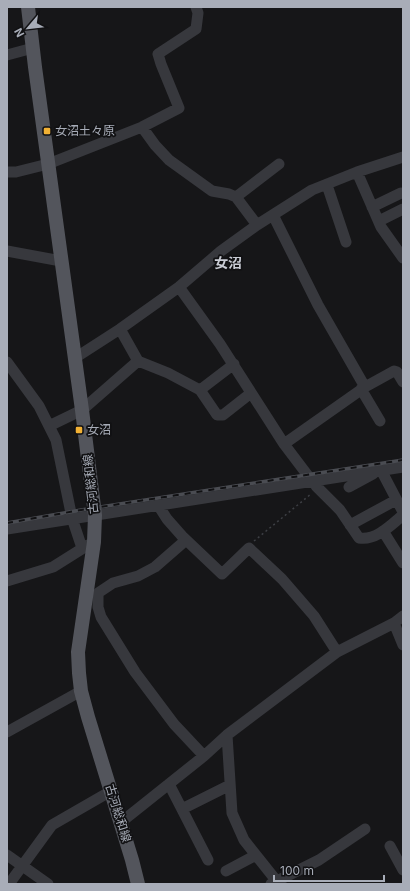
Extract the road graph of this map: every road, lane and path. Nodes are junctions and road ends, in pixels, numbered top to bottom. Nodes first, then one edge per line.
1 (28, 7) edge
2 (196, 7) edge
3 (33, 48) junction
4 (7, 55) edge
5 (142, 127) junction
6 (403, 157) edge
7 (48, 164) junction
8 (279, 164) dead end
9 (7, 172) edge
10 (357, 172) junction
11 (327, 185) junction
12 (401, 193) dead end
13 (236, 197) junction
14 (372, 207) junction
15 (403, 209) edge
16 (274, 215) junction
17 (379, 221) junction
18 (257, 225) junction
19 (346, 242) dead end
20 (7, 251) edge
21 (403, 258) edge
22 (62, 261) junction
23 (179, 287) junction
24 (120, 329) junction
25 (75, 358) junction
26 (7, 362) edge
27 (138, 362) junction
28 (234, 364) junction
29 (403, 382) edge
30 (363, 388) junction
31 (200, 390) junction
32 (251, 393) junction
33 (82, 410) junction
34 (380, 421) dead end
35 (49, 426) junction
36 (284, 444) junction
37 (403, 467) edge
38 (380, 471) junction
39 (314, 483) junction
40 (349, 487) dead end
41 (396, 500) junction
42 (158, 505) junction
43 (95, 514) junction
44 (403, 514) edge
45 (72, 518) junction
46 (350, 525) junction
47 (7, 529) edge
48 (383, 531) junction
49 (186, 540) junction
50 (88, 545) junction
51 (249, 548) junction
52 (403, 563) edge
53 (7, 581) edge
54 (403, 616) edge
55 (394, 623) junction
56 (403, 645) edge
57 (337, 652) junction
58 (81, 692) junction
59 (7, 732) edge
60 (227, 735) junction
61 (204, 756) junction
62 (169, 784) junction
63 (230, 785) junction
64 (110, 791) junction
65 (182, 809) junction
66 (120, 822) junction
67 (365, 829) dead end
68 (390, 846) dead end
69 (7, 855) edge
70 (256, 855) junction
71 (208, 860) dead end
72 (23, 865) junction
73 (403, 870) edge
74 (226, 871) dead end
75 (276, 883) edge
76 (9, 884) edge
77 (48, 884) edge
78 (138, 884) edge

1 - 3 main road, 古河総和線
2 - 5 street
3 - 4 street
3 - 7 main road, 古河総和線
5 - 7 street
5 - 13 street
6 - 10 street
7 - 9 street
7 - 22 main road, 古河総和線
8 - 13 street
10 - 11 street
10 - 14 street
11 - 16 street
11 - 19 street
12 - 14 street
13 - 18 street
14 - 17 street
15 - 17 street
16 - 18 street
16 - 30 street
17 - 21 street
18 - 23 street
20 - 22 street
22 - 25 main road, 古河総和線
23 - 24 street
23 - 28 street
24 - 25 street
24 - 27 street
25 - 33 main road, 古河総和線
26 - 35 street
27 - 31 street
27 - 33 street
28 - 31 street
28 - 32 street
29 - 30 street
30 - 34 street
30 - 36 street
31 - 32 street
32 - 36 street
33 - 35 street
33 - 43 main road, 古河総和線
35 - 45 street
36 - 39 street
37 - 38 street
38 - 39 street
38 - 40 street
38 - 41 street
39 - 42 street
39 - 46 street
39 - 51 path
41 - 44 street
41 - 46 street
42 - 43 street
42 - 49 street
43 - 45 street
43 - 50 main road, 古河総和線
44 - 48 street
45 - 47 street
45 - 50 street
46 - 48 street
48 - 52 street
49 - 51 street
49 - 61 street
50 - 53 street
50 - 58 main road, 古河総和線
51 - 57 street
54 - 55 street
55 - 56 street
55 - 57 street
57 - 60 street
58 - 59 street
58 - 64 main road, 古河総和線
60 - 61 street
60 - 63 street
61 - 62 street
62 - 65 street
62 - 66 street
63 - 65 street
63 - 70 street
64 - 66 main road, 古河総和線
64 - 72 street
65 - 71 street
66 - 78 main road, 古河総和線
67 - 75 street
68 - 73 street
69 - 72 street
70 - 74 street
70 - 75 street
72 - 76 street
72 - 77 street

